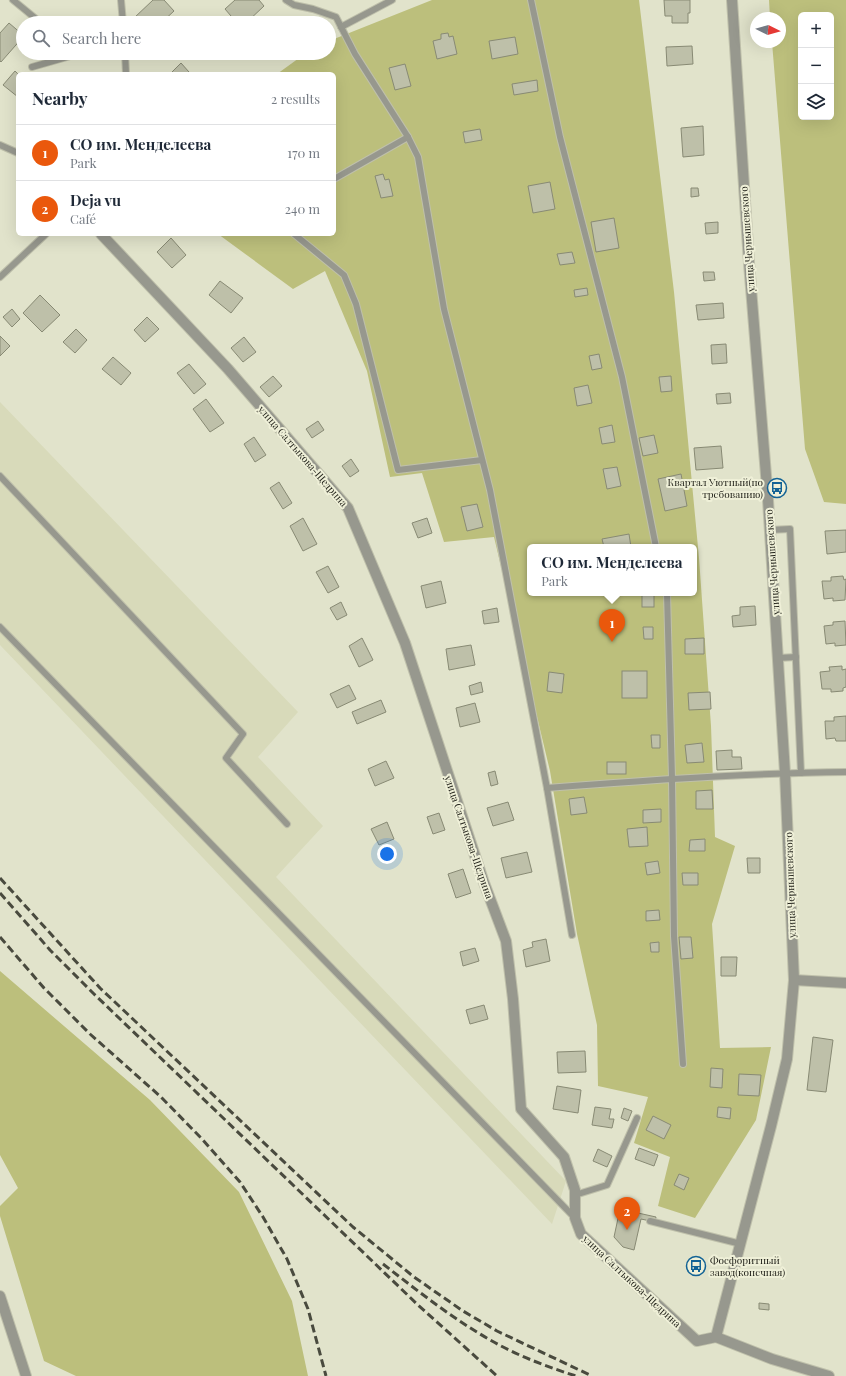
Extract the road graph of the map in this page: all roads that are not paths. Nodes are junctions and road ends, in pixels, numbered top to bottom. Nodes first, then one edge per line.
1 (13, 0) edge
2 (121, 0) edge
3 (286, 0) edge
4 (392, 0) edge
5 (531, 0) edge
6 (732, 0) edge
7 (32, 16) edge
8 (122, 16) edge
9 (333, 16) edge
10 (336, 17) edge
11 (341, 27) junction
12 (56, 60) edge
13 (125, 60) edge
14 (32, 67) dead end
15 (126, 72) edge
16 (408, 137) junction
17 (0, 145) edge
18 (16, 152) edge
19 (336, 178) edge
20 (44, 236) edge
21 (103, 236) edge
22 (296, 236) edge
23 (0, 277) edge
24 (482, 460) junction
25 (0, 476) edge
26 (770, 530) junction
27 (655, 544) edge
28 (667, 596) edge
29 (0, 627) edge
30 (796, 657) junction
31 (778, 658) junction
32 (801, 772) junction
33 (846, 772) edge
34 (785, 773) junction
35 (672, 778) junction
36 (547, 788) junction
37 (287, 824) dead end
38 (572, 935) dead end
39 (794, 980) junction
40 (846, 983) edge
41 (683, 1064) dead end
42 (637, 1118) dead end
43 (575, 1196) junction
44 (576, 1218) junction
45 (650, 1221) dead end
46 (741, 1244) junction
47 (0, 1296) edge
48 (716, 1337) junction
49 (26, 1376) edge
50 (830, 1376) edge

1 - 7 lane
2 - 8 lane
3 - 9 lane
4 - 11 lane
5 - 27 lane
6 - 26 street, улица Чернышевского
10 - 11 lane
11 - 16 lane
12 - 14 lane
13 - 15 lane
16 - 19 lane
16 - 24 lane
17 - 18 lane
20 - 23 lane
21 - 43 street, улица Салтыкова-Щедрина
22 - 24 lane
24 - 36 lane
25 - 37 lane
26 - 30 lane
26 - 31 street, улица Чернышевского
28 - 35 lane
29 - 44 lane
30 - 31 lane
30 - 32 lane
31 - 34 street, улица Чернышевского
32 - 33 lane
32 - 34 lane
34 - 35 lane
34 - 39 street, улица Чернышевского
35 - 36 lane
35 - 41 lane
36 - 38 lane
39 - 40 street
39 - 46 street, улица Чернышевского
42 - 43 lane
43 - 44 street, улица Салтыкова-Щедрина
44 - 48 street, улица Салтыкова-Щедрина
45 - 46 lane
46 - 48 street, улица Чернышевского
47 - 49 street
48 - 50 street

